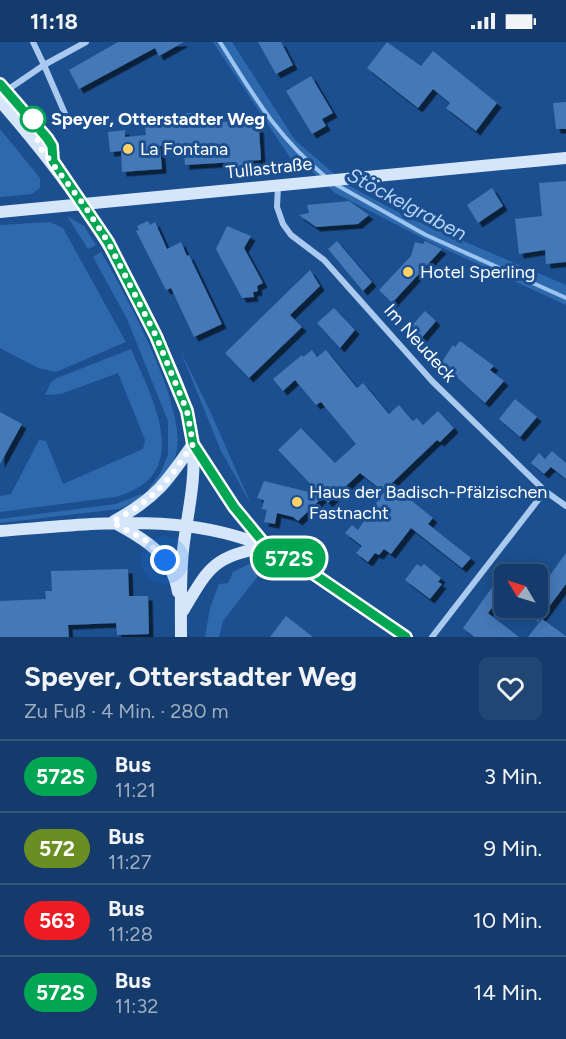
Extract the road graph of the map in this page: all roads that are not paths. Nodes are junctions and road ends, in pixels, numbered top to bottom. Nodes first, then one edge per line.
1 (33, 42) edge
2 (86, 42) edge
3 (44, 65) junction
4 (0, 95) edge
5 (0, 101) edge
6 (69, 123) dead end
7 (566, 158) edge
8 (278, 186) junction
9 (84, 205) junction
10 (0, 212) edge
11 (193, 444) junction
12 (545, 491) junction
13 (566, 506) edge
14 (112, 522) junction
15 (188, 526) junction
16 (0, 531) edge
17 (267, 547) junction
18 (181, 614) junction
19 (181, 637) edge
20 (406, 637) edge
21 (432, 637) edge

1 - 3 street
2 - 3 street
3 - 4 street
3 - 6 street
5 - 9 main road
7 - 8 main road, Tullastraße
8 - 9 main road, Tullastraße
8 - 12 street, Im Neudeck
9 - 10 main road, Tullastraße
9 - 11 main road
11 - 14 main road
11 - 15 main road
11 - 17 main road
12 - 13 street, Im Neudeck
12 - 21 street
14 - 15 main road
14 - 16 main road
14 - 18 main road
15 - 17 main road
15 - 18 main road
17 - 18 main road
17 - 20 main road
18 - 19 main road

